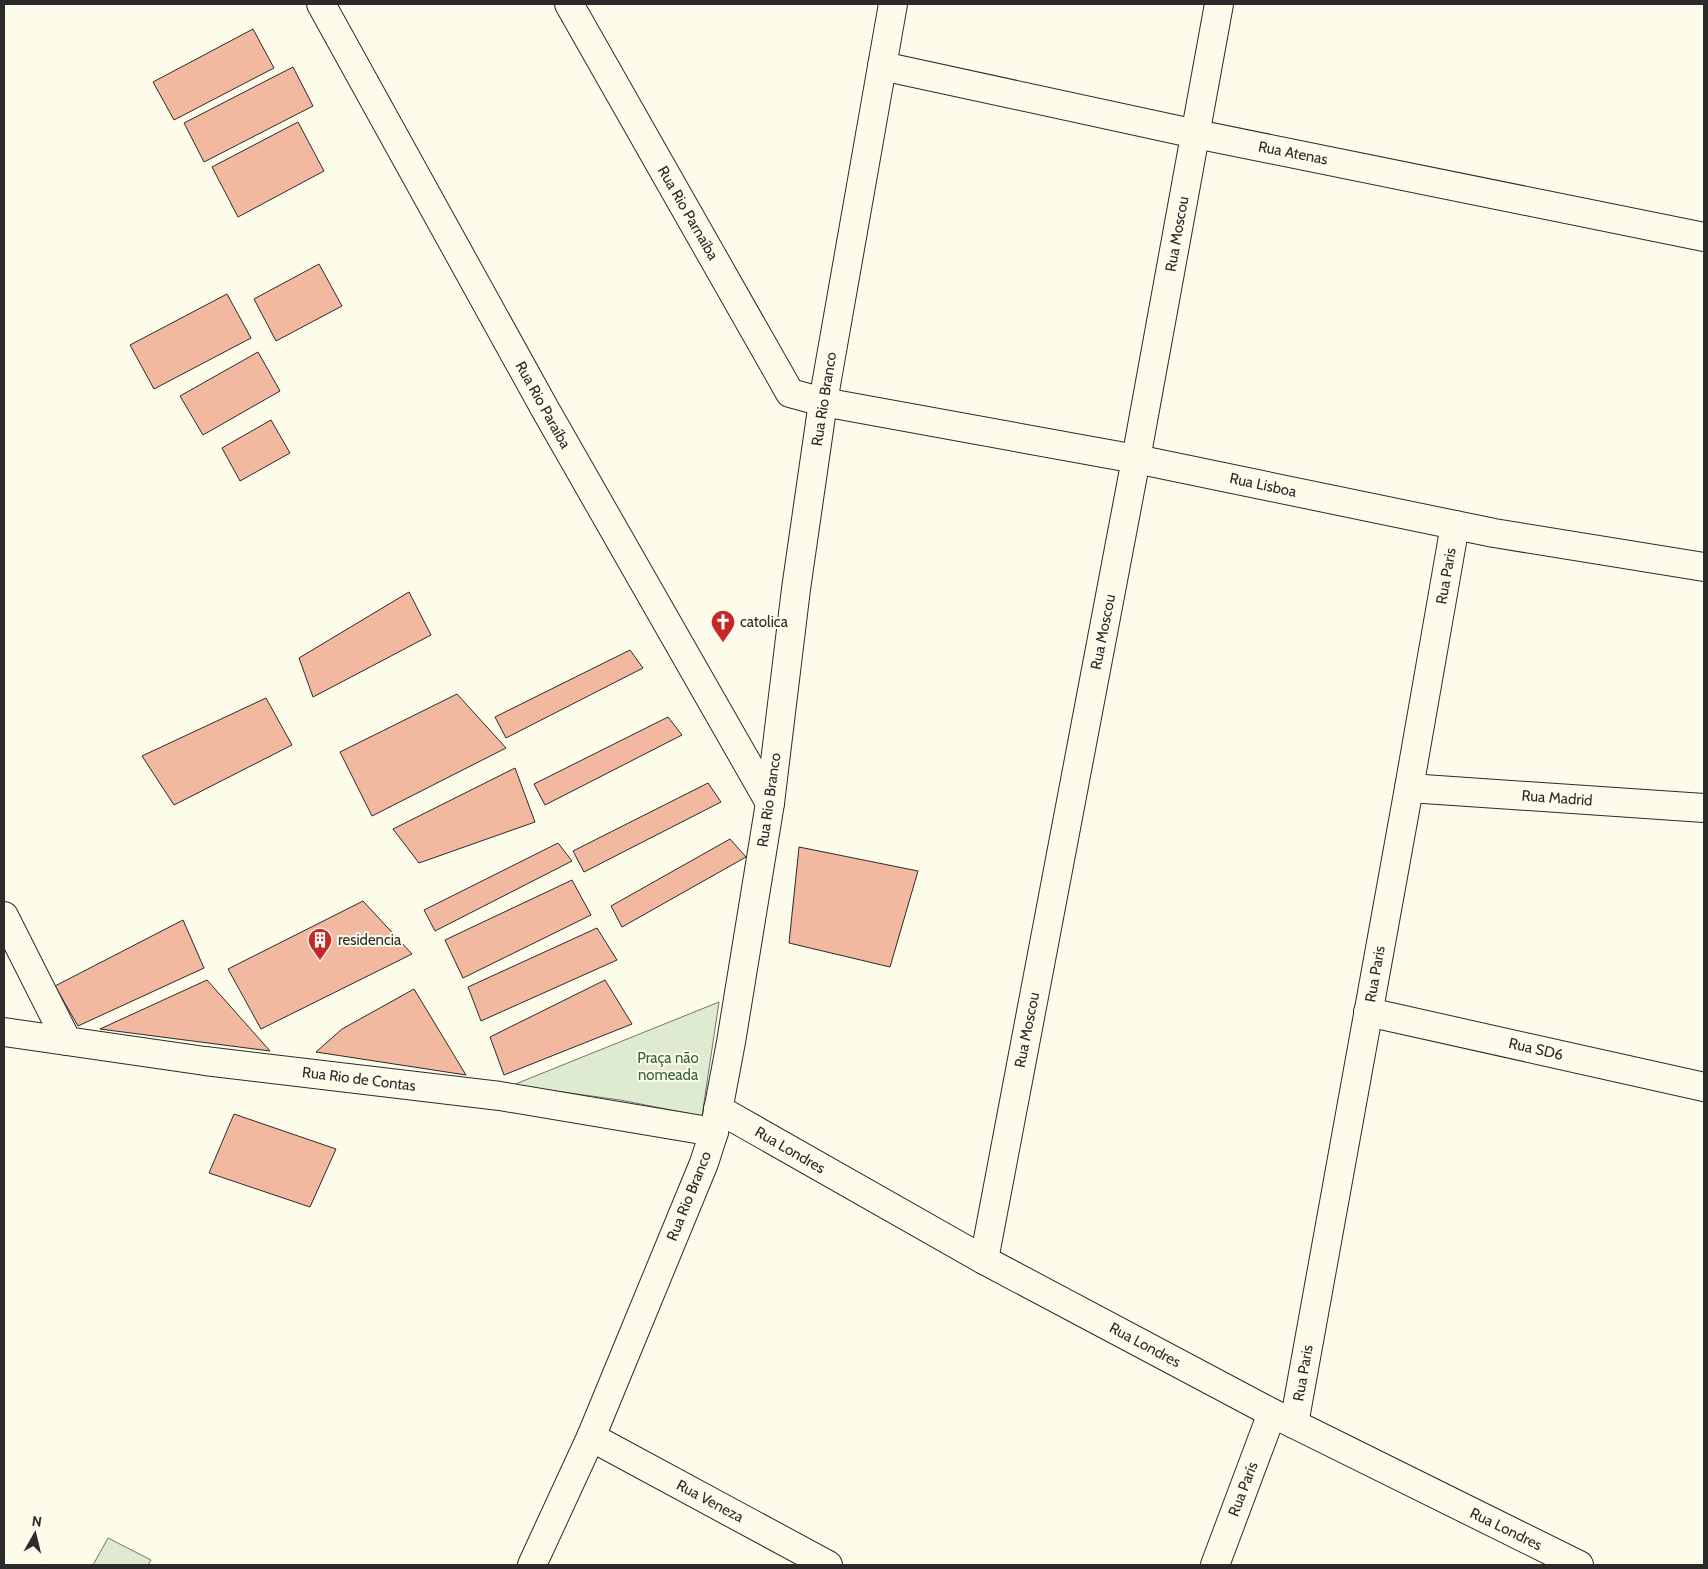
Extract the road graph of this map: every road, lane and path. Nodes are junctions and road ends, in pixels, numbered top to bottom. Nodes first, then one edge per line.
1 (569, 4) edge
2 (893, 4) edge
3 (1219, 4) edge
4 (331, 7) edge
5 (882, 66) junction
6 (1196, 134) junction
7 (1704, 222) edge
8 (1704, 237) edge
9 (822, 402) junction
10 (1136, 459) junction
11 (1455, 525) junction
12 (1704, 567) edge
13 (1409, 788) junction
14 (770, 803) junction
15 (1704, 808) edge
16 (4, 916) edge
17 (1368, 1012) junction
18 (4, 1032) edge
19 (67, 1041) junction
20 (1704, 1087) edge
21 (716, 1121) junction
22 (984, 1260) junction
23 (1283, 1418) junction
24 (591, 1437) junction
25 (532, 1565) edge
26 (828, 1565) edge
27 (1215, 1565) edge
28 (1579, 1565) edge

1 - 9 street, Rua Rio Parnaíba
2 - 5 street, Rua Rio Branco
3 - 6 street, Rua Moscou
4 - 14 street, Rua Rio Paraíba
5 - 6 street, Rua Atenas
5 - 9 street, Rua Rio Branco
6 - 8 street, Rua Atenas
6 - 10 street, Rua Moscou
7 - 8 street
9 - 10 street, Rua Lisboa
9 - 14 street, Rua Rio Branco
10 - 11 street, Rua Lisboa
10 - 22 street, Rua Moscou
11 - 12 street, Rua Lisboa
11 - 13 street, Rua Paris
13 - 15 street, Rua Madrid
13 - 17 street, Rua Paris
14 - 21 street, Rua Rio Branco
16 - 19 street
17 - 20 street, Rua SD6
17 - 23 street, Rua Paris
18 - 19 street, Rua Rio de Contas
19 - 21 street, Rua Rio de Contas
21 - 22 street, Rua Londres
21 - 24 street, Rua Rio Branco
22 - 23 street, Rua Londres
23 - 27 street, Rua París
23 - 28 street, Rua Londres
24 - 25 street, Rua Rio Branco
24 - 26 street, Rua Veneza

